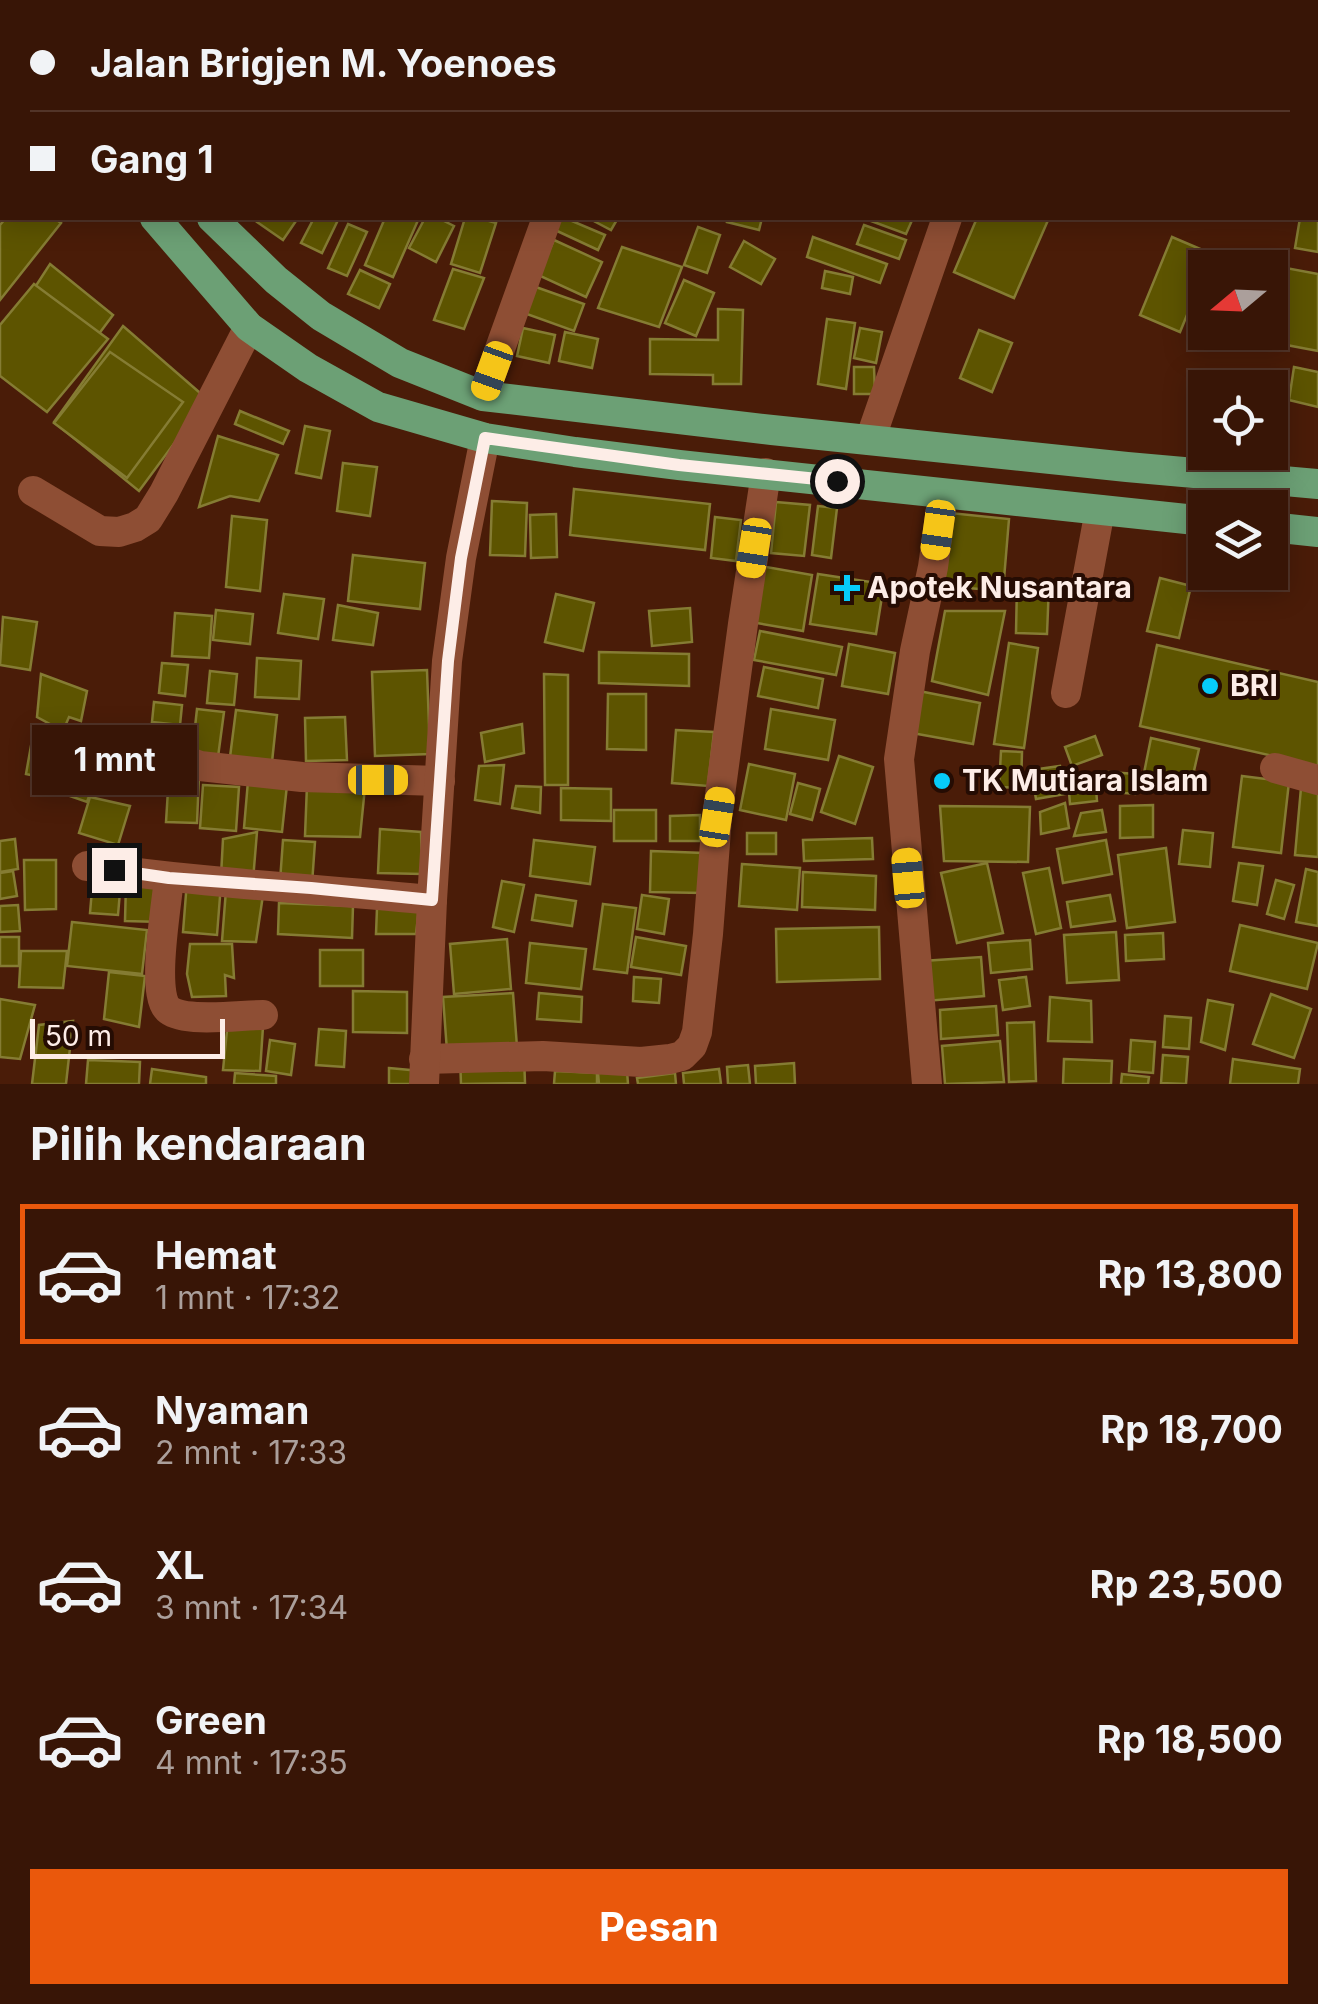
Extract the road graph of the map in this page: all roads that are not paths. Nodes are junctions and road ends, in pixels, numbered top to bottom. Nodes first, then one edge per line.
1 (157, 220) edge
2 (214, 220) edge
3 (545, 220) edge
4 (945, 220) edge
5 (249, 327) junction
6 (483, 396) junction
7 (772, 430) junction
8 (485, 438) junction
9 (870, 440) junction
10 (766, 472) junction
11 (1318, 484) edge
12 (33, 490) dead end
13 (942, 494) junction
14 (1100, 510) junction
15 (1188, 519) edge
16 (1288, 529) edge
17 (1318, 532) edge
18 (1066, 693) dead end
19 (126, 740) dead end
20 (1275, 768) dead end
21 (1318, 780) edge
22 (440, 781) junction
23 (87, 866) dead end
24 (169, 878) junction
25 (432, 900) junction
26 (263, 1015) dead end
27 (424, 1072) edge
28 (927, 1084) edge

1 - 5 main road
2 - 6 main road
3 - 6 street
4 - 9 street
5 - 8 main road
5 - 12 street
6 - 7 main road
7 - 9 main road
7 - 10 main road
8 - 10 main road
8 - 22 street
9 - 11 main road
10 - 13 main road
10 - 27 street
13 - 14 main road
13 - 28 street
14 - 15 main road
14 - 18 street
16 - 17 main road
19 - 22 street
20 - 21 street
22 - 25 street
23 - 24 street
24 - 25 street
24 - 26 street
25 - 27 street

